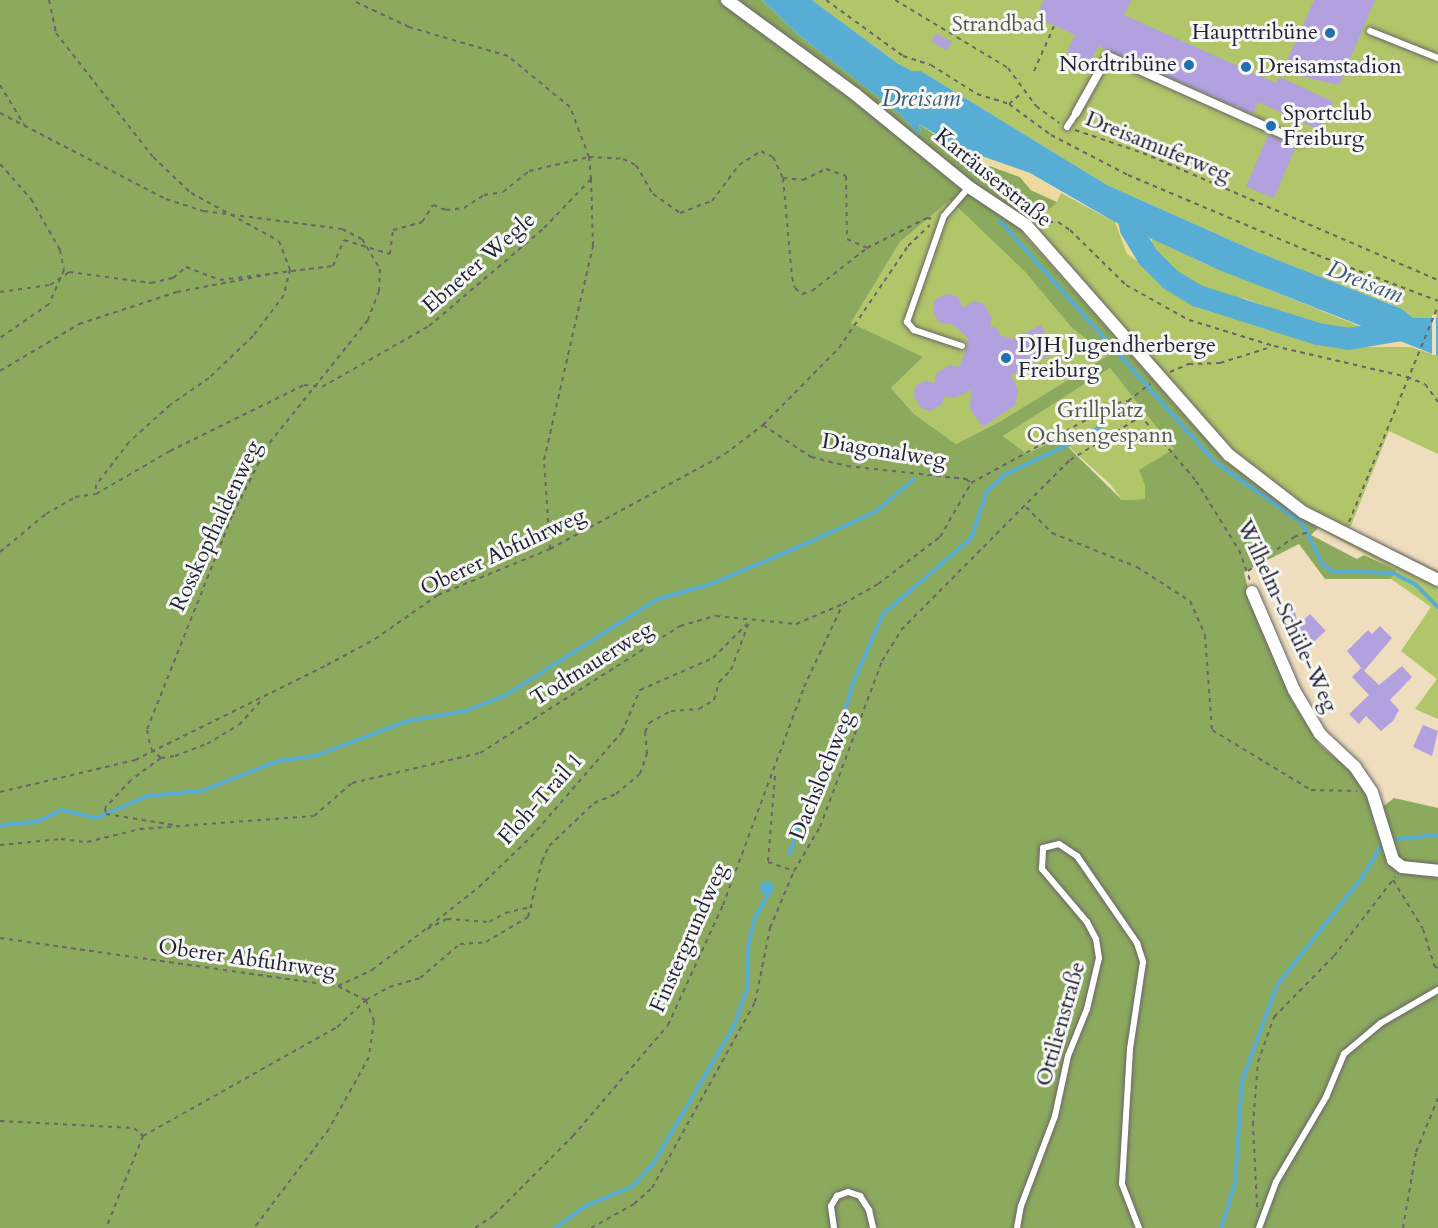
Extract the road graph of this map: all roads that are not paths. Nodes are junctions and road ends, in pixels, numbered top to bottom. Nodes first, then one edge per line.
1 (727, 0) edge
2 (1370, 31) dead end
3 (1438, 58) edge
4 (1076, 112) joint
5 (1067, 127) road end
6 (1300, 142) dead end
7 (969, 187) junction
8 (944, 216) junction
9 (937, 219) road end
10 (962, 346) dead end
11 (1438, 580) edge
12 (1252, 592) road end
13 (1438, 871) edge
14 (1438, 990) edge
15 (834, 1228) edge
16 (873, 1228) edge
17 (1017, 1228) edge
18 (1139, 1228) edge
19 (1259, 1228) edge

1 - 7 street, Kartäuserstraße
2 - 3 lane
4 - 5 lane
4 - 6 street
7 - 8 lane
7 - 11 street, Kartäuserstraße
8 - 9 lane
8 - 10 lane
12 - 13 street, Wilhelm-Schüle-Weg
14 - 19 lane
15 - 16 lane
17 - 18 lane, Ottilienstraße

